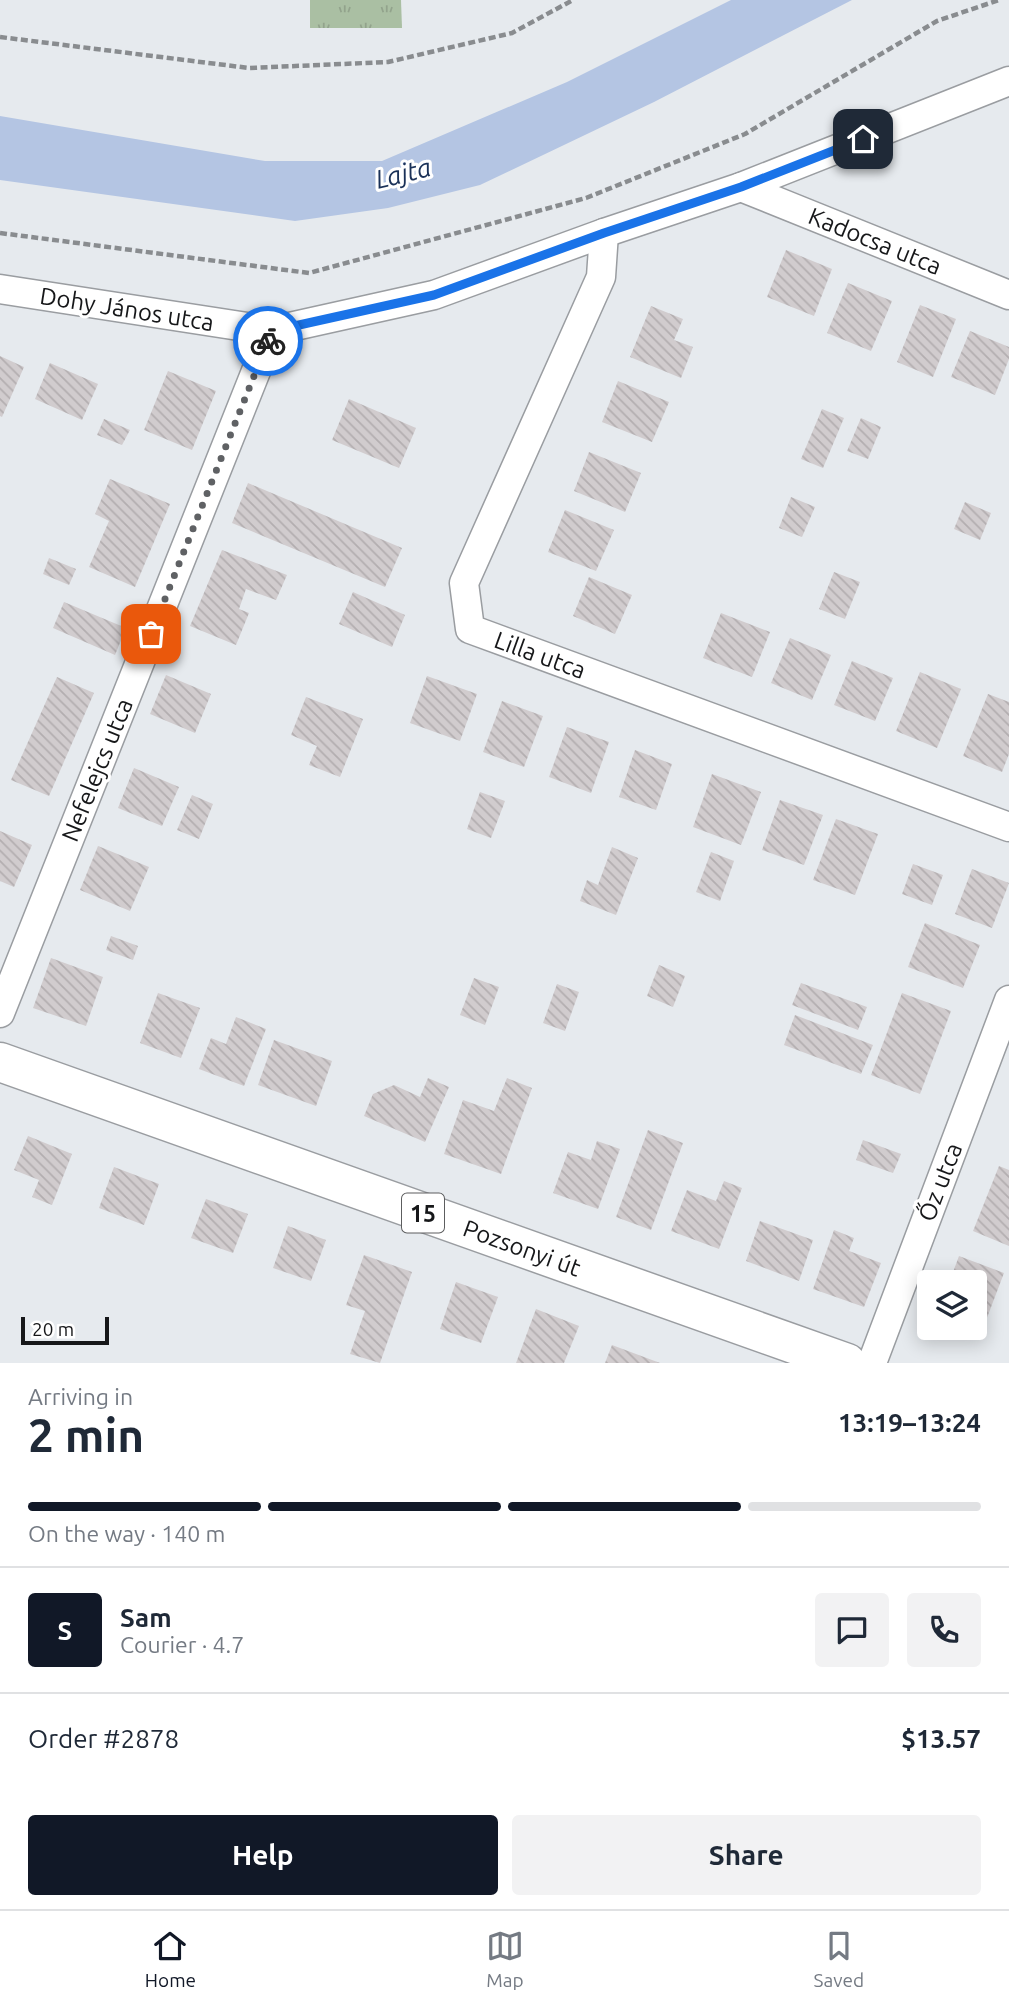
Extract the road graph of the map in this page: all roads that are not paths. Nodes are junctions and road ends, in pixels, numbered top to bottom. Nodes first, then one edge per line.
1 (1009, 81) edge
2 (741, 187) junction
3 (604, 233) junction
4 (0, 289) edge
5 (1009, 295) edge
6 (272, 331) junction
7 (1009, 827) edge
8 (1009, 1000) edge
9 (0, 1013) edge
10 (0, 1062) edge
11 (847, 1363) edge
12 (872, 1363) edge

1 - 2 street, Dohy János utca
2 - 3 street, Dohy János utca
2 - 5 street, Kadocsa utca
3 - 6 street, Dohy János utca
3 - 7 street, Lilla utca
4 - 6 street, Dohy János utca
6 - 9 street, Nefelejcs utca
8 - 12 street, Őz utca
10 - 11 main road, Pozsonyi út / 15

